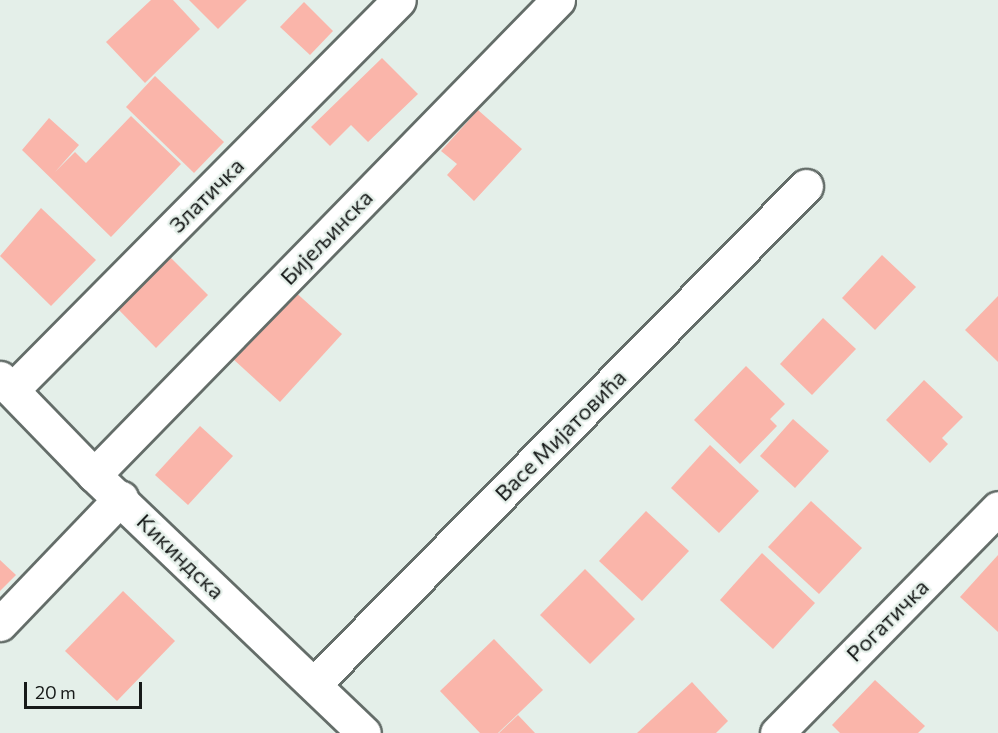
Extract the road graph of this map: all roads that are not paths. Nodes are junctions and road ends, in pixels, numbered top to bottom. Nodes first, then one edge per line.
1 (399, 0) edge
2 (558, 0) edge
3 (806, 186) dead end
4 (6, 384) edge
5 (94, 475) junction
6 (121, 498) junction
7 (998, 508) edge
8 (0, 624) edge
9 (314, 684) junction
10 (364, 733) edge
11 (777, 733) edge

1 - 4 street, Златичка
2 - 5 street, Бијељинска
3 - 9 street, Васе Мијатовића
4 - 5 street, Кикиндска
5 - 6 street, Кикиндска
6 - 8 street
6 - 9 street, Кикиндска
7 - 11 street, Рогатичка
9 - 10 street, Кикиндска

